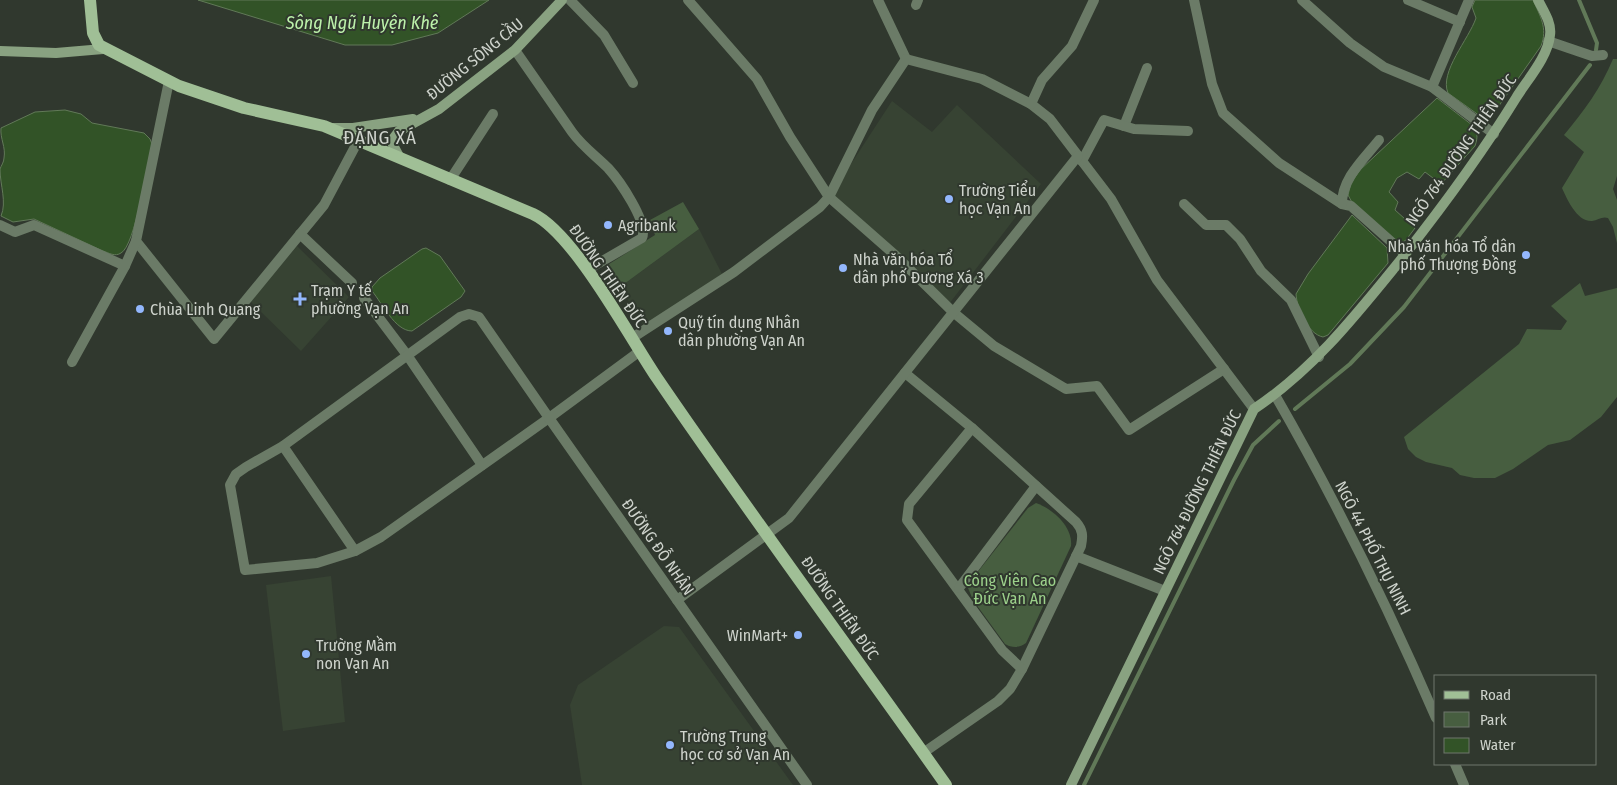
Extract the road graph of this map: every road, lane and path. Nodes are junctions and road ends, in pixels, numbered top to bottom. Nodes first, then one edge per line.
1 (90, 0) edge
2 (562, 0) edge
3 (570, 0) edge
4 (688, 0) edge
5 (878, 0) edge
6 (1094, 0) edge
7 (1194, 0) edge
8 (1302, 0) edge
9 (1408, 0) edge
10 (1468, 0) edge
11 (1538, 0) edge
12 (1460, 22) junction
13 (1548, 41) junction
14 (103, 49) junction
15 (515, 50) junction
16 (0, 51) edge
17 (1603, 54) dead end
18 (906, 59) junction
19 (1147, 68) dead end
20 (169, 81) junction
21 (633, 83) dead end
22 (1432, 87) junction
23 (1031, 104) junction
24 (493, 114) dead end
25 (426, 116) junction
26 (324, 126) junction
27 (1124, 126) junction
28 (1188, 131) dead end
29 (1494, 134) junction
30 (1379, 140) dead end
31 (358, 141) junction
32 (400, 158) junction
33 (1080, 159) junction
34 (450, 180) junction
35 (829, 197) junction
36 (1184, 204) dead end
37 (1342, 204) junction
38 (0, 225) edge
39 (300, 234) junction
40 (136, 241) junction
41 (1405, 254) junction
42 (125, 266) junction
43 (587, 270) junction
44 (352, 283) dead end
45 (364, 298) dead end
46 (953, 312) junction
47 (632, 338) junction
48 (640, 351) junction
49 (407, 355) junction
50 (1319, 357) junction
51 (72, 362) dead end
52 (1224, 369) junction
53 (905, 373) junction
54 (1275, 395) junction
55 (1254, 409) junction
56 (549, 418) junction
57 (972, 428) junction
58 (282, 446) junction
59 (482, 465) junction
60 (1036, 486) junction
61 (766, 533) junction
62 (355, 551) junction
63 (1076, 556) junction
64 (959, 588) junction
65 (1165, 591) junction
66 (677, 600) junction
67 (1022, 669) junction
68 (1434, 713) edge
69 (924, 753) junction
70 (1455, 765) edge
71 (807, 785) edge
72 (946, 785) edge
73 (1070, 785) edge
74 (1464, 785) edge

1 - 14 main road
2 - 15 street, ĐƯỜNG SÔNG CẦU
3 - 21 street
4 - 35 street
5 - 18 street
6 - 23 street
7 - 37 street
8 - 22 street
9 - 12 street
10 - 12 street
11 - 13 street, NGÕ 764 ĐƯỜNG THIÊN ĐỨC
12 - 22 street
13 - 17 street
13 - 29 street, NGÕ 764 ĐƯỜNG THIÊN ĐỨC
14 - 16 street
14 - 20 main road, ĐƯỜNG THIÊN ĐỨC
15 - 25 street, ĐƯỜNG SÔNG CẦU
15 - 43 street
18 - 23 street
18 - 35 street
19 - 27 street
20 - 26 main road, ĐƯỜNG THIÊN ĐỨC
20 - 40 street
22 - 29 street
23 - 33 street
24 - 34 street
25 - 26 street, ĐƯỜNG SÔNG CẦU
25 - 32 street, ĐƯỜNG SÔNG CẦU
26 - 31 main road, ĐƯỜNG THIÊN ĐỨC
27 - 28 street
27 - 33 street
29 - 41 street, NGÕ 764 ĐƯỜNG THIÊN ĐỨC
30 - 37 street
31 - 32 main road, ĐƯỜNG THIÊN ĐỨC
31 - 39 street
32 - 34 main road, ĐƯỜNG THIÊN ĐỨC
33 - 46 street
33 - 52 street
34 - 43 main road, ĐƯỜNG THIÊN ĐỨC
35 - 46 street
35 - 47 street
36 - 50 street
37 - 41 street
38 - 42 street
39 - 40 street
39 - 44 street
40 - 42 street
41 - 50 street, NGÕ 764 ĐƯỜNG THIÊN ĐỨC
42 - 51 street
43 - 47 main road, ĐƯỜNG THIÊN ĐỨC
45 - 49 street
46 - 52 street
46 - 53 street
47 - 48 main road, ĐƯỜNG THIÊN ĐỨC
48 - 56 street
48 - 61 main road, ĐƯỜNG THIÊN ĐỨC
49 - 56 street, ĐƯỜNG ĐỖ NHÂN
49 - 58 street
49 - 59 street
50 - 54 street, NGÕ 764 ĐƯỜNG THIÊN ĐỨC
52 - 55 street
53 - 57 street
53 - 61 street
54 - 55 street, NGÕ 764 ĐƯỜNG THIÊN ĐỨC
54 - 68 street, NGÕ 44 PHỐ THỤ NINH
55 - 65 street, NGÕ 764 ĐƯỜNG THIÊN ĐỨC
56 - 59 street
56 - 66 street, ĐƯỜNG ĐỖ NHÂN
57 - 60 street
57 - 64 street
58 - 62 street
58 - 62 street
59 - 62 street
60 - 63 street
60 - 64 street
61 - 66 street
61 - 69 main road, ĐƯỜNG THIÊN ĐỨC
63 - 65 street
63 - 67 street
64 - 67 street
65 - 73 street, NGÕ 764 ĐƯỜNG THIÊN ĐỨC
66 - 71 street, ĐƯỜNG ĐỖ NHÂN
67 - 69 street
69 - 72 main road, ĐƯỜNG THIÊN ĐỨC
70 - 74 street

